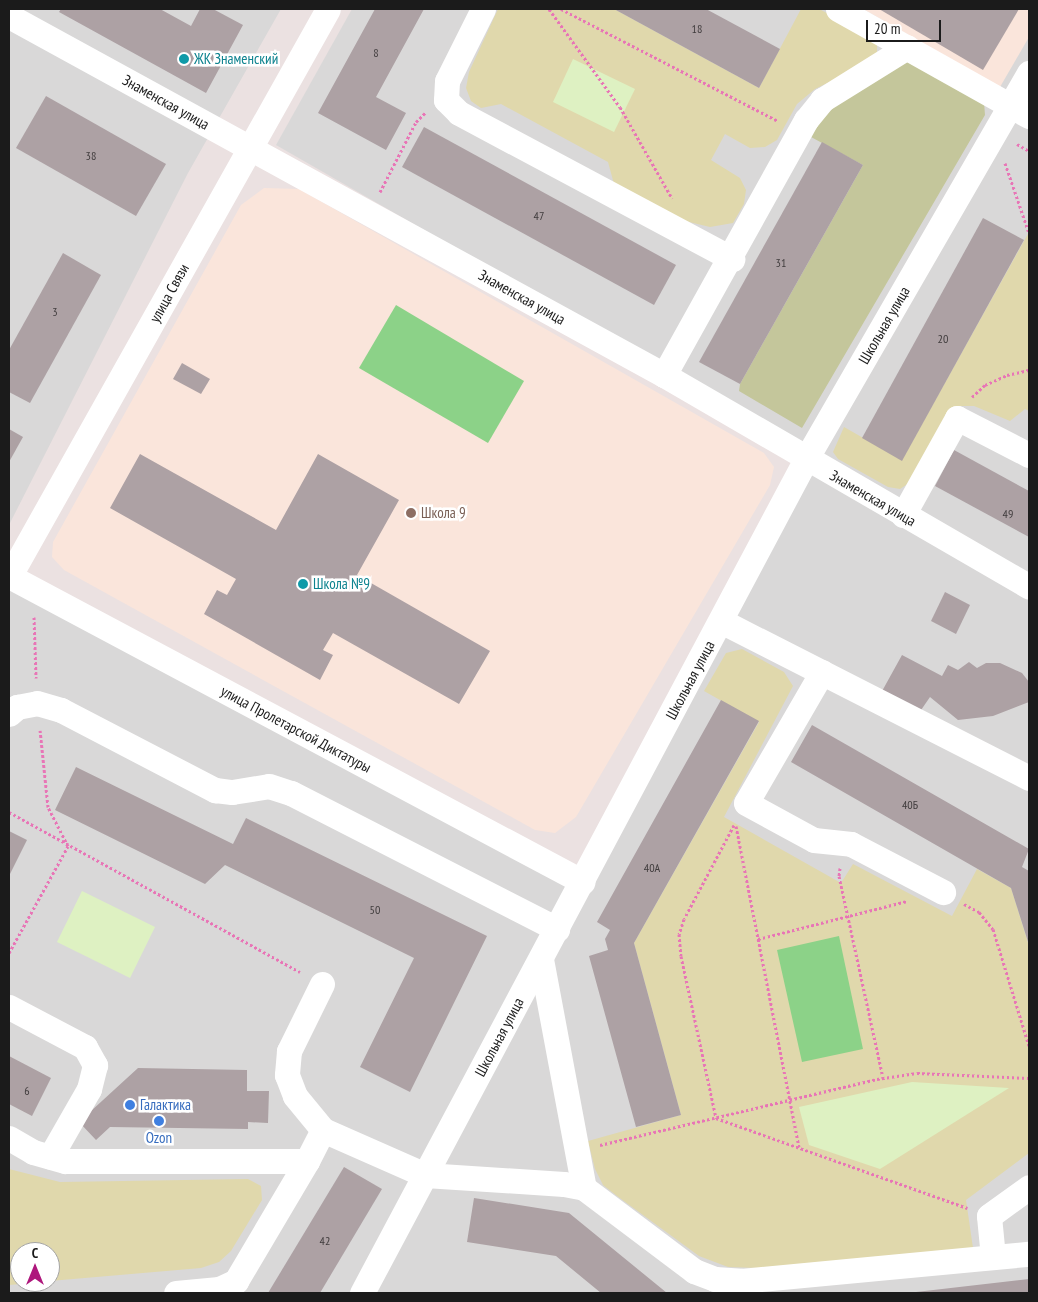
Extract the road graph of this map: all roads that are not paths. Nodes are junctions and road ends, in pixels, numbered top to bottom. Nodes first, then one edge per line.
1 (328, 9) edge
2 (483, 9) edge
3 (838, 9) edge
4 (9, 16) edge
5 (906, 47) junction
6 (1029, 73) edge
7 (1020, 111) edge
8 (251, 149) junction
9 (732, 259) junction
10 (664, 375) junction
11 (1029, 456) edge
12 (806, 460) junction
13 (902, 515) junction
14 (9, 576) edge
15 (1029, 587) edge
16 (721, 621) junction
17 (822, 672) junction
18 (9, 714) edge
19 (1029, 778) edge
20 (583, 882) junction
21 (943, 892) road end
22 (557, 929) junction
23 (541, 959) junction
24 (322, 984) road end
25 (9, 1006) edge
26 (322, 1130) junction
27 (9, 1138) edge
28 (50, 1157) junction
29 (307, 1161) junction
30 (425, 1175) junction
31 (1029, 1187) edge
32 (584, 1188) junction
33 (1029, 1254) edge
34 (992, 1257) junction
35 (176, 1293) edge
36 (362, 1293) edge

1 - 8 street, улица Связи
2 - 9 street
3 - 5 street
4 - 8 street, Знаменская улица
5 - 7 street
5 - 9 street
6 - 7 street, Школьная улица
7 - 12 street, Школьная улица
8 - 10 street, Знаменская улица
8 - 14 street, улица Связи
9 - 10 street
10 - 12 street, Знаменская улица
11 - 13 street
12 - 13 street, Знаменская улица
12 - 16 street, Школьная улица
13 - 15 street, Знаменская улица
14 - 20 street, улица Пролетарской Диктатуры
16 - 17 street
16 - 20 street, Школьная улица
17 - 19 street
17 - 21 street
18 - 22 street
20 - 22 street, Школьная улица
22 - 23 street, Школьная улица
23 - 30 street, Школьная улица
23 - 32 street
24 - 26 street
25 - 28 street
26 - 29 street
26 - 30 street
27 - 28 street
28 - 29 street
29 - 35 street
30 - 32 street
30 - 36 street, Школьная улица
31 - 34 street
32 - 34 street
33 - 34 street

